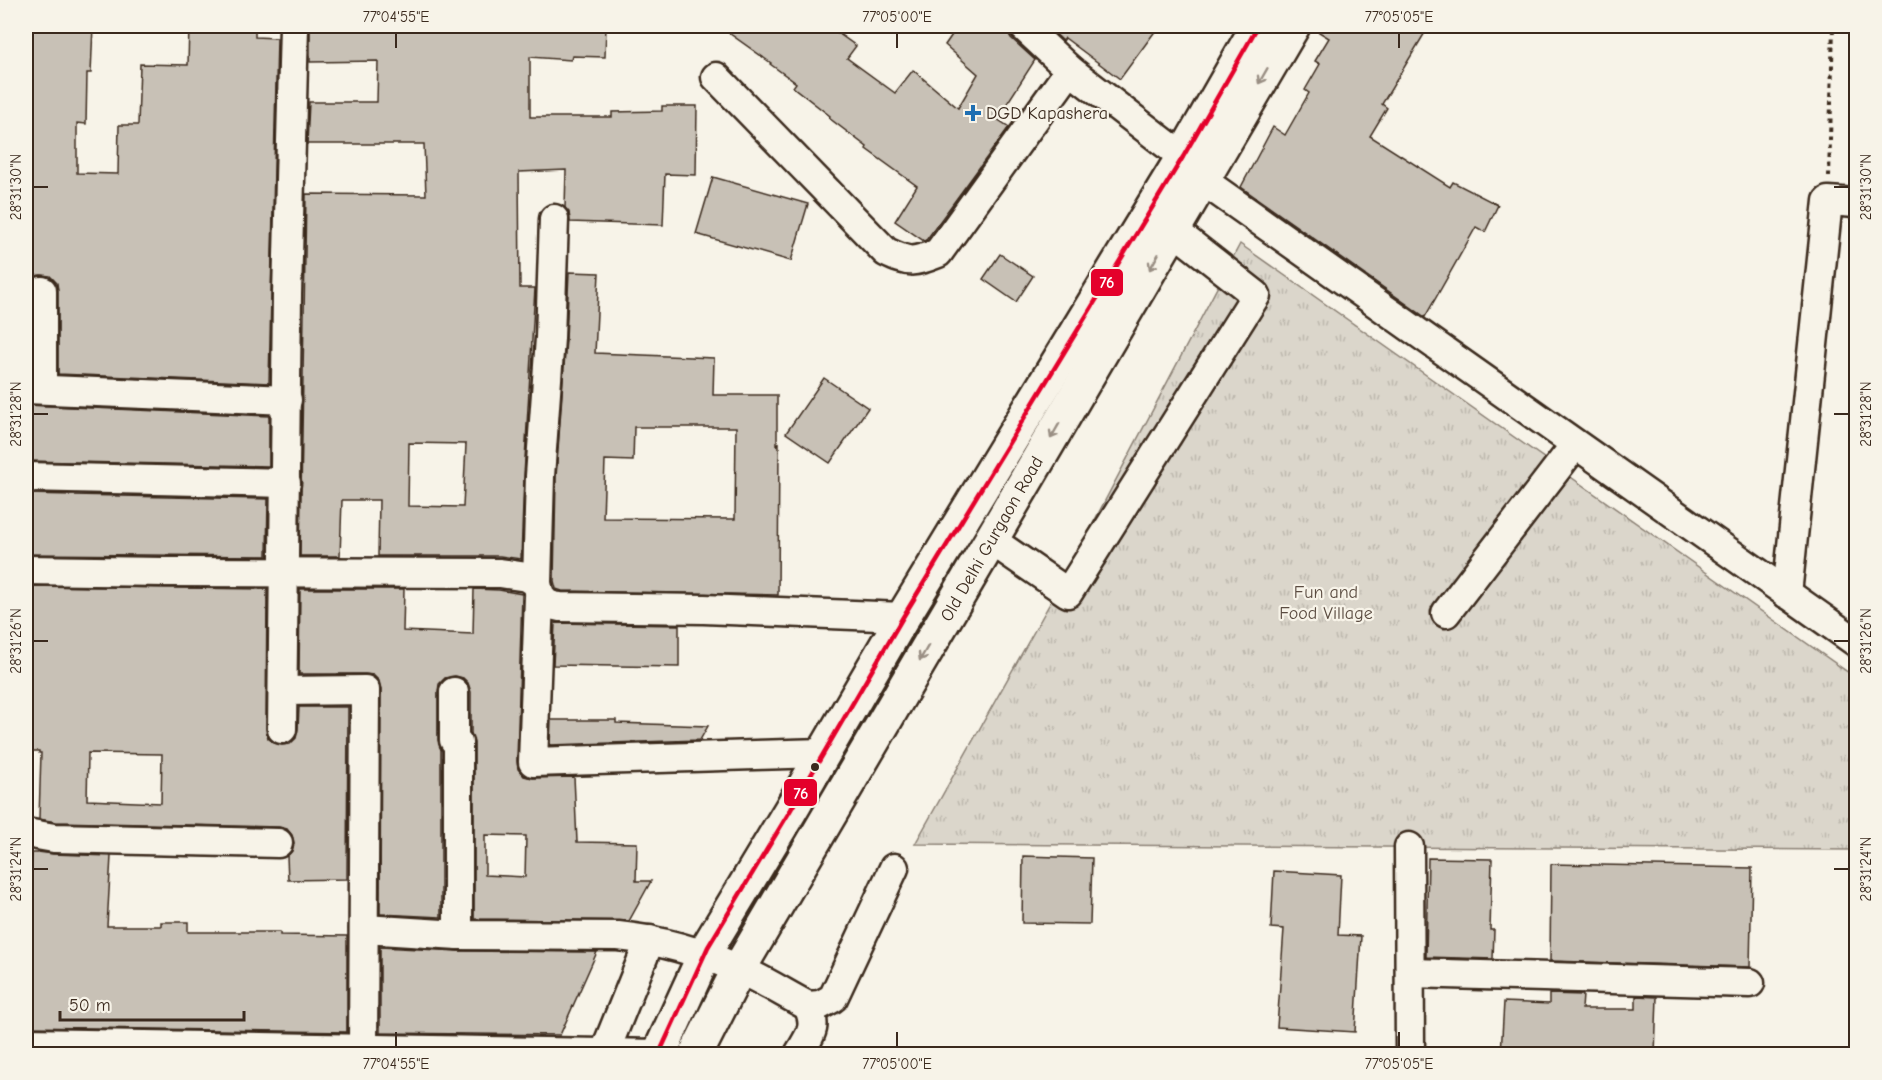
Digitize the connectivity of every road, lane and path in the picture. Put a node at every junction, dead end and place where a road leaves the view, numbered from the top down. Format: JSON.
{"nodes":[{"id":1,"x":294,"y":26,"type":"edge"},
{"id":2,"x":1023,"y":26,"type":"edge"},
{"id":3,"x":1258,"y":26,"type":"edge"},
{"id":4,"x":1293,"y":26,"type":"edge"},
{"id":5,"x":1833,"y":26,"type":"edge"},
{"id":6,"x":1070,"y":70,"type":"junction"},
{"id":7,"x":717,"y":77,"type":"dead end"},
{"id":8,"x":1193,"y":169,"type":"junction"},
{"id":9,"x":1828,"y":201,"type":"junction"},
{"id":10,"x":1857,"y":203,"type":"edge"},
{"id":11,"x":554,"y":219,"type":"dead end"},
{"id":12,"x":1173,"y":230,"type":"junction"},
{"id":13,"x":42,"y":291,"type":"dead end"},
{"id":14,"x":34,"y":389,"type":"edge"},
{"id":15,"x":287,"y":400,"type":"junction"},
{"id":16,"x":1575,"y":445,"type":"junction"},
{"id":17,"x":26,"y":477,"type":"edge"},
{"id":18,"x":286,"y":483,"type":"junction"},
{"id":19,"x":991,"y":540,"type":"junction"},
{"id":20,"x":26,"y":570,"type":"edge"},
{"id":21,"x":284,"y":572,"type":"junction"},
{"id":22,"x":538,"y":590,"type":"junction"},
{"id":23,"x":1787,"y":594,"type":"junction"},
{"id":24,"x":1446,"y":613,"type":"dead end"},
{"id":25,"x":903,"y":617,"type":"junction"},
{"id":26,"x":1857,"y":642,"type":"edge"},
{"id":27,"x":283,"y":691,"type":"junction"},
{"id":28,"x":454,"y":692,"type":"dead end"},
{"id":29,"x":282,"y":729,"type":"dead end"},
{"id":30,"x":823,"y":753,"type":"junction"},
{"id":31,"x":26,"y":833,"type":"edge"},
{"id":32,"x":278,"y":843,"type":"dead end"},
{"id":33,"x":1409,"y":847,"type":"dead end"},
{"id":34,"x":894,"y":868,"type":"dead end"},
{"id":35,"x":364,"y":929,"type":"junction"},
{"id":36,"x":458,"y":935,"type":"junction"},
{"id":37,"x":650,"y":940,"type":"junction"},
{"id":38,"x":704,"y":956,"type":"junction"},
{"id":39,"x":738,"y":969,"type":"junction"},
{"id":40,"x":1411,"y":973,"type":"junction"},
{"id":41,"x":1750,"y":983,"type":"dead end"},
{"id":42,"x":808,"y":1006,"type":"junction"},
{"id":43,"x":26,"y":1043,"type":"edge"},
{"id":44,"x":363,"y":1048,"type":"junction"},
{"id":45,"x":106,"y":1049,"type":"edge"},
{"id":46,"x":604,"y":1054,"type":"edge"},
{"id":47,"x":660,"y":1054,"type":"edge"},
{"id":48,"x":696,"y":1054,"type":"edge"},
{"id":49,"x":799,"y":1054,"type":"edge"},
{"id":50,"x":1410,"y":1054,"type":"edge"}],
"edges":[{"from":1,"to":15,"type":"street"},
{"from":2,"to":6,"type":"street"},
{"from":3,"to":8,"type":"main road","name":"Old Delhi Gurgaon Road"},
{"from":4,"to":8,"type":"main road","name":"Old Delhi Gurgaon Road","one_way":true},
{"from":5,"to":9,"type":"path"},
{"from":6,"to":7,"type":"street"},
{"from":6,"to":8,"type":"street"},
{"from":8,"to":12,"type":"main road","name":"Old Delhi Gurgaon Road"},
{"from":8,"to":16,"type":"street"},
{"from":8,"to":25,"type":"main road","name":"Old Delhi Gurgaon Road"},
{"from":9,"to":10,"type":"street"},
{"from":9,"to":23,"type":"street"},
{"from":11,"to":22,"type":"street"},
{"from":12,"to":19,"type":"main road","name":"Old Delhi Gurgaon Road","one_way":true},
{"from":12,"to":19,"type":"street"},
{"from":13,"to":14,"type":"street"},
{"from":14,"to":15,"type":"street"},
{"from":15,"to":18,"type":"street"},
{"from":16,"to":23,"type":"street"},
{"from":16,"to":24,"type":"street"},
{"from":17,"to":18,"type":"street"},
{"from":18,"to":21,"type":"street"},
{"from":19,"to":39,"type":"main road","name":"Old Delhi Gurgaon Road","one_way":true},
{"from":20,"to":21,"type":"street"},
{"from":21,"to":22,"type":"street"},
{"from":21,"to":27,"type":"street"},
{"from":22,"to":25,"type":"street"},
{"from":22,"to":30,"type":"street"},
{"from":23,"to":26,"type":"street"},
{"from":25,"to":30,"type":"main road","name":"Old Delhi Gurgaon Road"},
{"from":27,"to":29,"type":"street"},
{"from":27,"to":35,"type":"street"},
{"from":28,"to":36,"type":"street"},
{"from":30,"to":38,"type":"main road","name":"Old Delhi Gurgaon Road"},
{"from":31,"to":32,"type":"street"},
{"from":33,"to":40,"type":"street"},
{"from":34,"to":42,"type":"street"},
{"from":35,"to":36,"type":"street"},
{"from":35,"to":44,"type":"street"},
{"from":36,"to":37,"type":"street"},
{"from":37,"to":38,"type":"street"},
{"from":37,"to":46,"type":"street"},
{"from":38,"to":39,"type":"street"},
{"from":38,"to":47,"type":"main road","name":"Old Delhi Gurgaon Road"},
{"from":39,"to":42,"type":"street"},
{"from":39,"to":48,"type":"main road","name":"Old Delhi Gurgaon Road"},
{"from":40,"to":41,"type":"street"},
{"from":40,"to":50,"type":"street"},
{"from":42,"to":49,"type":"street"},
{"from":43,"to":45,"type":"street"},
{"from":44,"to":45,"type":"street"},
{"from":44,"to":46,"type":"street"},
{"from":46,"to":47,"type":"street"}]}
